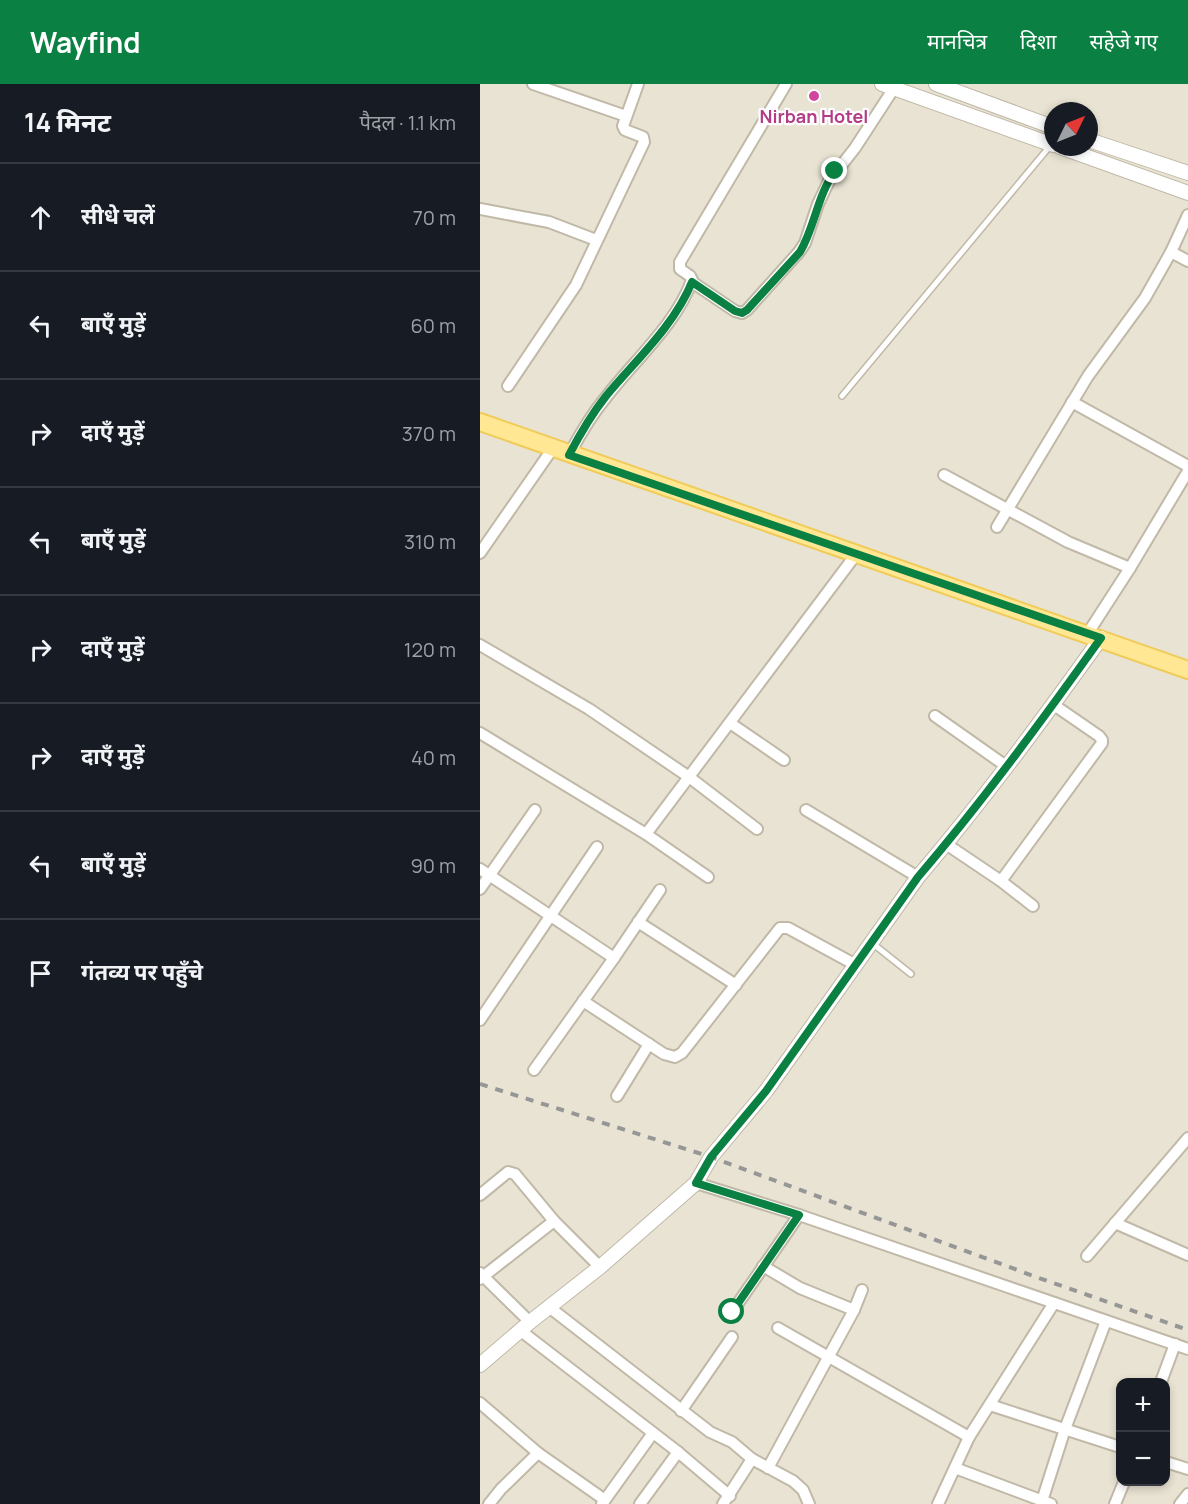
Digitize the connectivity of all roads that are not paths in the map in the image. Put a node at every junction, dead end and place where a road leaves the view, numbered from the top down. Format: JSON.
{"nodes":[{"id":1,"x":533,"y":84,"type":"edge"},
{"id":2,"x":638,"y":84,"type":"edge"},
{"id":3,"x":786,"y":84,"type":"edge"},
{"id":4,"x":936,"y":84,"type":"edge"},
{"id":5,"x":888,"y":86,"type":"edge"},
{"id":6,"x":626,"y":116,"type":"junction"},
{"id":7,"x":1044,"y":124,"type":"edge"},
{"id":8,"x":1044,"y":141,"type":"edge"},
{"id":9,"x":1098,"y":143,"type":"edge"},
{"id":10,"x":1044,"y":156,"type":"edge"},
{"id":11,"x":1087,"y":156,"type":"edge"},
{"id":12,"x":1188,"y":173,"type":"edge"},
{"id":13,"x":1188,"y":193,"type":"edge"},
{"id":14,"x":480,"y":210,"type":"edge"},
{"id":15,"x":1188,"y":215,"type":"edge"},
{"id":16,"x":596,"y":240,"type":"junction"},
{"id":17,"x":1171,"y":252,"type":"junction"},
{"id":18,"x":1188,"y":261,"type":"edge"},
{"id":19,"x":692,"y":282,"type":"junction"},
{"id":20,"x":508,"y":386,"type":"dead end"},
{"id":21,"x":842,"y":396,"type":"dead end"},
{"id":22,"x":1072,"y":402,"type":"junction"},
{"id":23,"x":480,"y":422,"type":"edge"},
{"id":24,"x":561,"y":451,"type":"junction"},
{"id":25,"x":1188,"y":466,"type":"edge"},
{"id":26,"x":1188,"y":471,"type":"edge"},
{"id":27,"x":944,"y":475,"type":"dead end"},
{"id":28,"x":1009,"y":510,"type":"junction"},
{"id":29,"x":997,"y":527,"type":"dead end"},
{"id":30,"x":480,"y":553,"type":"edge"},
{"id":31,"x":857,"y":553,"type":"junction"},
{"id":32,"x":1130,"y":568,"type":"junction"},
{"id":33,"x":1095,"y":636,"type":"junction"},
{"id":34,"x":480,"y":645,"type":"edge"},
{"id":35,"x":1188,"y":670,"type":"edge"},
{"id":36,"x":1054,"y":705,"type":"junction"},
{"id":37,"x":935,"y":716,"type":"dead end"},
{"id":38,"x":730,"y":723,"type":"junction"},
{"id":39,"x":480,"y":733,"type":"edge"},
{"id":40,"x":784,"y":760,"type":"dead end"},
{"id":41,"x":1006,"y":766,"type":"junction"},
{"id":42,"x":689,"y":777,"type":"junction"},
{"id":43,"x":535,"y":810,"type":"dead end"},
{"id":44,"x":806,"y":810,"type":"dead end"},
{"id":45,"x":757,"y":829,"type":"dead end"},
{"id":46,"x":646,"y":834,"type":"junction"},
{"id":47,"x":946,"y":844,"type":"junction"},
{"id":48,"x":597,"y":847,"type":"dead end"},
{"id":49,"x":485,"y":872,"type":"edge"},
{"id":50,"x":708,"y":877,"type":"dead end"},
{"id":51,"x":918,"y":877,"type":"junction"},
{"id":52,"x":1001,"y":881,"type":"junction"},
{"id":53,"x":480,"y":889,"type":"edge"},
{"id":54,"x":660,"y":890,"type":"dead end"},
{"id":55,"x":1033,"y":906,"type":"dead end"},
{"id":56,"x":552,"y":917,"type":"junction"},
{"id":57,"x":638,"y":922,"type":"junction"},
{"id":58,"x":871,"y":942,"type":"junction"},
{"id":59,"x":614,"y":958,"type":"junction"},
{"id":60,"x":854,"y":964,"type":"junction"},
{"id":61,"x":911,"y":974,"type":"dead end"},
{"id":62,"x":736,"y":985,"type":"junction"},
{"id":63,"x":583,"y":1001,"type":"junction"},
{"id":64,"x":480,"y":1020,"type":"edge"},
{"id":65,"x":649,"y":1044,"type":"junction"},
{"id":66,"x":534,"y":1070,"type":"dead end"},
{"id":67,"x":617,"y":1096,"type":"dead end"},
{"id":68,"x":1188,"y":1138,"type":"edge"},
{"id":69,"x":696,"y":1183,"type":"junction"},
{"id":70,"x":480,"y":1196,"type":"edge"},
{"id":71,"x":799,"y":1215,"type":"junction"},
{"id":72,"x":554,"y":1221,"type":"junction"},
{"id":73,"x":1115,"y":1223,"type":"junction"},
{"id":74,"x":1188,"y":1255,"type":"edge"},
{"id":75,"x":1087,"y":1256,"type":"dead end"},
{"id":76,"x":763,"y":1266,"type":"junction"},
{"id":77,"x":600,"y":1268,"type":"junction"},
{"id":78,"x":481,"y":1276,"type":"edge"},
{"id":79,"x":862,"y":1290,"type":"dead end"},
{"id":80,"x":1054,"y":1303,"type":"junction"},
{"id":81,"x":549,"y":1307,"type":"junction"},
{"id":82,"x":854,"y":1310,"type":"junction"},
{"id":83,"x":732,"y":1312,"type":"dead end"},
{"id":84,"x":1107,"y":1321,"type":"junction"},
{"id":85,"x":526,"y":1326,"type":"junction"},
{"id":86,"x":778,"y":1328,"type":"dead end"},
{"id":87,"x":732,"y":1337,"type":"dead end"},
{"id":88,"x":1175,"y":1344,"type":"junction"},
{"id":89,"x":1188,"y":1349,"type":"edge"},
{"id":90,"x":828,"y":1355,"type":"junction"},
{"id":91,"x":480,"y":1365,"type":"edge"},
{"id":92,"x":1163,"y":1378,"type":"edge"},
{"id":93,"x":480,"y":1403,"type":"edge"},
{"id":94,"x":990,"y":1405,"type":"junction"},
{"id":95,"x":681,"y":1411,"type":"junction"},
{"id":96,"x":1065,"y":1429,"type":"junction"},
{"id":97,"x":653,"y":1433,"type":"junction"},
{"id":98,"x":969,"y":1437,"type":"junction"},
{"id":99,"x":1116,"y":1446,"type":"edge"},
{"id":100,"x":678,"y":1452,"type":"junction"},
{"id":101,"x":538,"y":1454,"type":"junction"},
{"id":102,"x":752,"y":1459,"type":"junction"},
{"id":103,"x":1170,"y":1463,"type":"edge"},
{"id":104,"x":768,"y":1468,"type":"junction"},
{"id":105,"x":955,"y":1468,"type":"junction"},
{"id":106,"x":1188,"y":1469,"type":"edge"},
{"id":107,"x":1122,"y":1486,"type":"edge"},
{"id":108,"x":1188,"y":1494,"type":"edge"},
{"id":109,"x":727,"y":1500,"type":"edge"},
{"id":110,"x":604,"y":1502,"type":"edge"},
{"id":111,"x":1047,"y":1502,"type":"edge"},
{"id":112,"x":489,"y":1504,"type":"edge"},
{"id":113,"x":640,"y":1504,"type":"edge"},
{"id":114,"x":810,"y":1504,"type":"edge"},
{"id":115,"x":938,"y":1504,"type":"edge"},
{"id":116,"x":1115,"y":1504,"type":"edge"},
{"id":117,"x":1180,"y":1504,"type":"edge"}],
"edges":[{"from":1,"to":6,"type":"street"},
{"from":2,"to":6,"type":"street"},
{"from":3,"to":19,"type":"street"},
{"from":4,"to":7,"type":"street"},
{"from":5,"to":8,"type":"street"},
{"from":5,"to":19,"type":"street"},
{"from":6,"to":16,"type":"street"},
{"from":9,"to":12,"type":"street"},
{"from":10,"to":21,"type":"lane"},
{"from":11,"to":13,"type":"street"},
{"from":14,"to":16,"type":"street"},
{"from":15,"to":17,"type":"street"},
{"from":16,"to":20,"type":"street"},
{"from":17,"to":18,"type":"street"},
{"from":17,"to":22,"type":"street"},
{"from":19,"to":24,"type":"street"},
{"from":22,"to":25,"type":"street"},
{"from":22,"to":28,"type":"street"},
{"from":23,"to":24,"type":"main road"},
{"from":24,"to":30,"type":"street"},
{"from":24,"to":31,"type":"main road"},
{"from":26,"to":32,"type":"street"},
{"from":27,"to":28,"type":"street"},
{"from":28,"to":29,"type":"street"},
{"from":28,"to":32,"type":"street"},
{"from":31,"to":33,"type":"main road"},
{"from":31,"to":38,"type":"street"},
{"from":32,"to":33,"type":"street"},
{"from":33,"to":35,"type":"main road"},
{"from":33,"to":36,"type":"street"},
{"from":34,"to":42,"type":"street"},
{"from":36,"to":41,"type":"street"},
{"from":36,"to":52,"type":"street"},
{"from":37,"to":41,"type":"street"},
{"from":38,"to":40,"type":"street"},
{"from":38,"to":42,"type":"street"},
{"from":39,"to":46,"type":"street"},
{"from":41,"to":47,"type":"street"},
{"from":42,"to":45,"type":"street"},
{"from":42,"to":46,"type":"street"},
{"from":43,"to":49,"type":"street"},
{"from":44,"to":51,"type":"street"},
{"from":46,"to":50,"type":"street"},
{"from":47,"to":51,"type":"street"},
{"from":47,"to":52,"type":"street"},
{"from":48,"to":56,"type":"street"},
{"from":49,"to":53,"type":"street"},
{"from":49,"to":56,"type":"street"},
{"from":51,"to":58,"type":"street"},
{"from":52,"to":55,"type":"street"},
{"from":54,"to":57,"type":"street"},
{"from":56,"to":59,"type":"street"},
{"from":56,"to":64,"type":"street"},
{"from":57,"to":59,"type":"street"},
{"from":57,"to":62,"type":"street"},
{"from":58,"to":60,"type":"street"},
{"from":58,"to":61,"type":"lane"},
{"from":59,"to":63,"type":"street"},
{"from":60,"to":62,"type":"street"},
{"from":60,"to":69,"type":"street"},
{"from":62,"to":65,"type":"street"},
{"from":63,"to":65,"type":"street"},
{"from":63,"to":66,"type":"street"},
{"from":65,"to":67,"type":"street"},
{"from":68,"to":73,"type":"street"},
{"from":69,"to":71,"type":"street"},
{"from":69,"to":77,"type":"street"},
{"from":70,"to":72,"type":"street"},
{"from":71,"to":76,"type":"street"},
{"from":71,"to":80,"type":"street"},
{"from":72,"to":77,"type":"street"},
{"from":72,"to":78,"type":"street"},
{"from":73,"to":74,"type":"street"},
{"from":73,"to":75,"type":"street"},
{"from":76,"to":82,"type":"street"},
{"from":76,"to":83,"type":"street"},
{"from":77,"to":81,"type":"street"},
{"from":78,"to":85,"type":"street"},
{"from":79,"to":82,"type":"street"},
{"from":80,"to":84,"type":"street"},
{"from":80,"to":94,"type":"street"},
{"from":81,"to":85,"type":"street"},
{"from":81,"to":95,"type":"street"},
{"from":82,"to":90,"type":"street"},
{"from":84,"to":88,"type":"street"},
{"from":84,"to":96,"type":"street"},
{"from":85,"to":91,"type":"street"},
{"from":85,"to":97,"type":"street"},
{"from":86,"to":90,"type":"street"},
{"from":87,"to":95,"type":"street"},
{"from":88,"to":89,"type":"street"},
{"from":88,"to":92,"type":"street"},
{"from":90,"to":98,"type":"street"},
{"from":90,"to":104,"type":"street"},
{"from":93,"to":101,"type":"street"},
{"from":94,"to":96,"type":"street"},
{"from":94,"to":98,"type":"street"},
{"from":95,"to":102,"type":"street"},
{"from":96,"to":99,"type":"street"},
{"from":96,"to":111,"type":"street"},
{"from":97,"to":100,"type":"street"},
{"from":97,"to":110,"type":"street"},
{"from":98,"to":105,"type":"street"},
{"from":100,"to":109,"type":"street"},
{"from":100,"to":113,"type":"street"},
{"from":101,"to":110,"type":"street"},
{"from":101,"to":112,"type":"street"},
{"from":102,"to":104,"type":"street"},
{"from":102,"to":109,"type":"street"},
{"from":103,"to":106,"type":"street"},
{"from":104,"to":114,"type":"street"},
{"from":105,"to":111,"type":"street"},
{"from":105,"to":115,"type":"street"},
{"from":107,"to":116,"type":"street"},
{"from":108,"to":117,"type":"street"}]}
